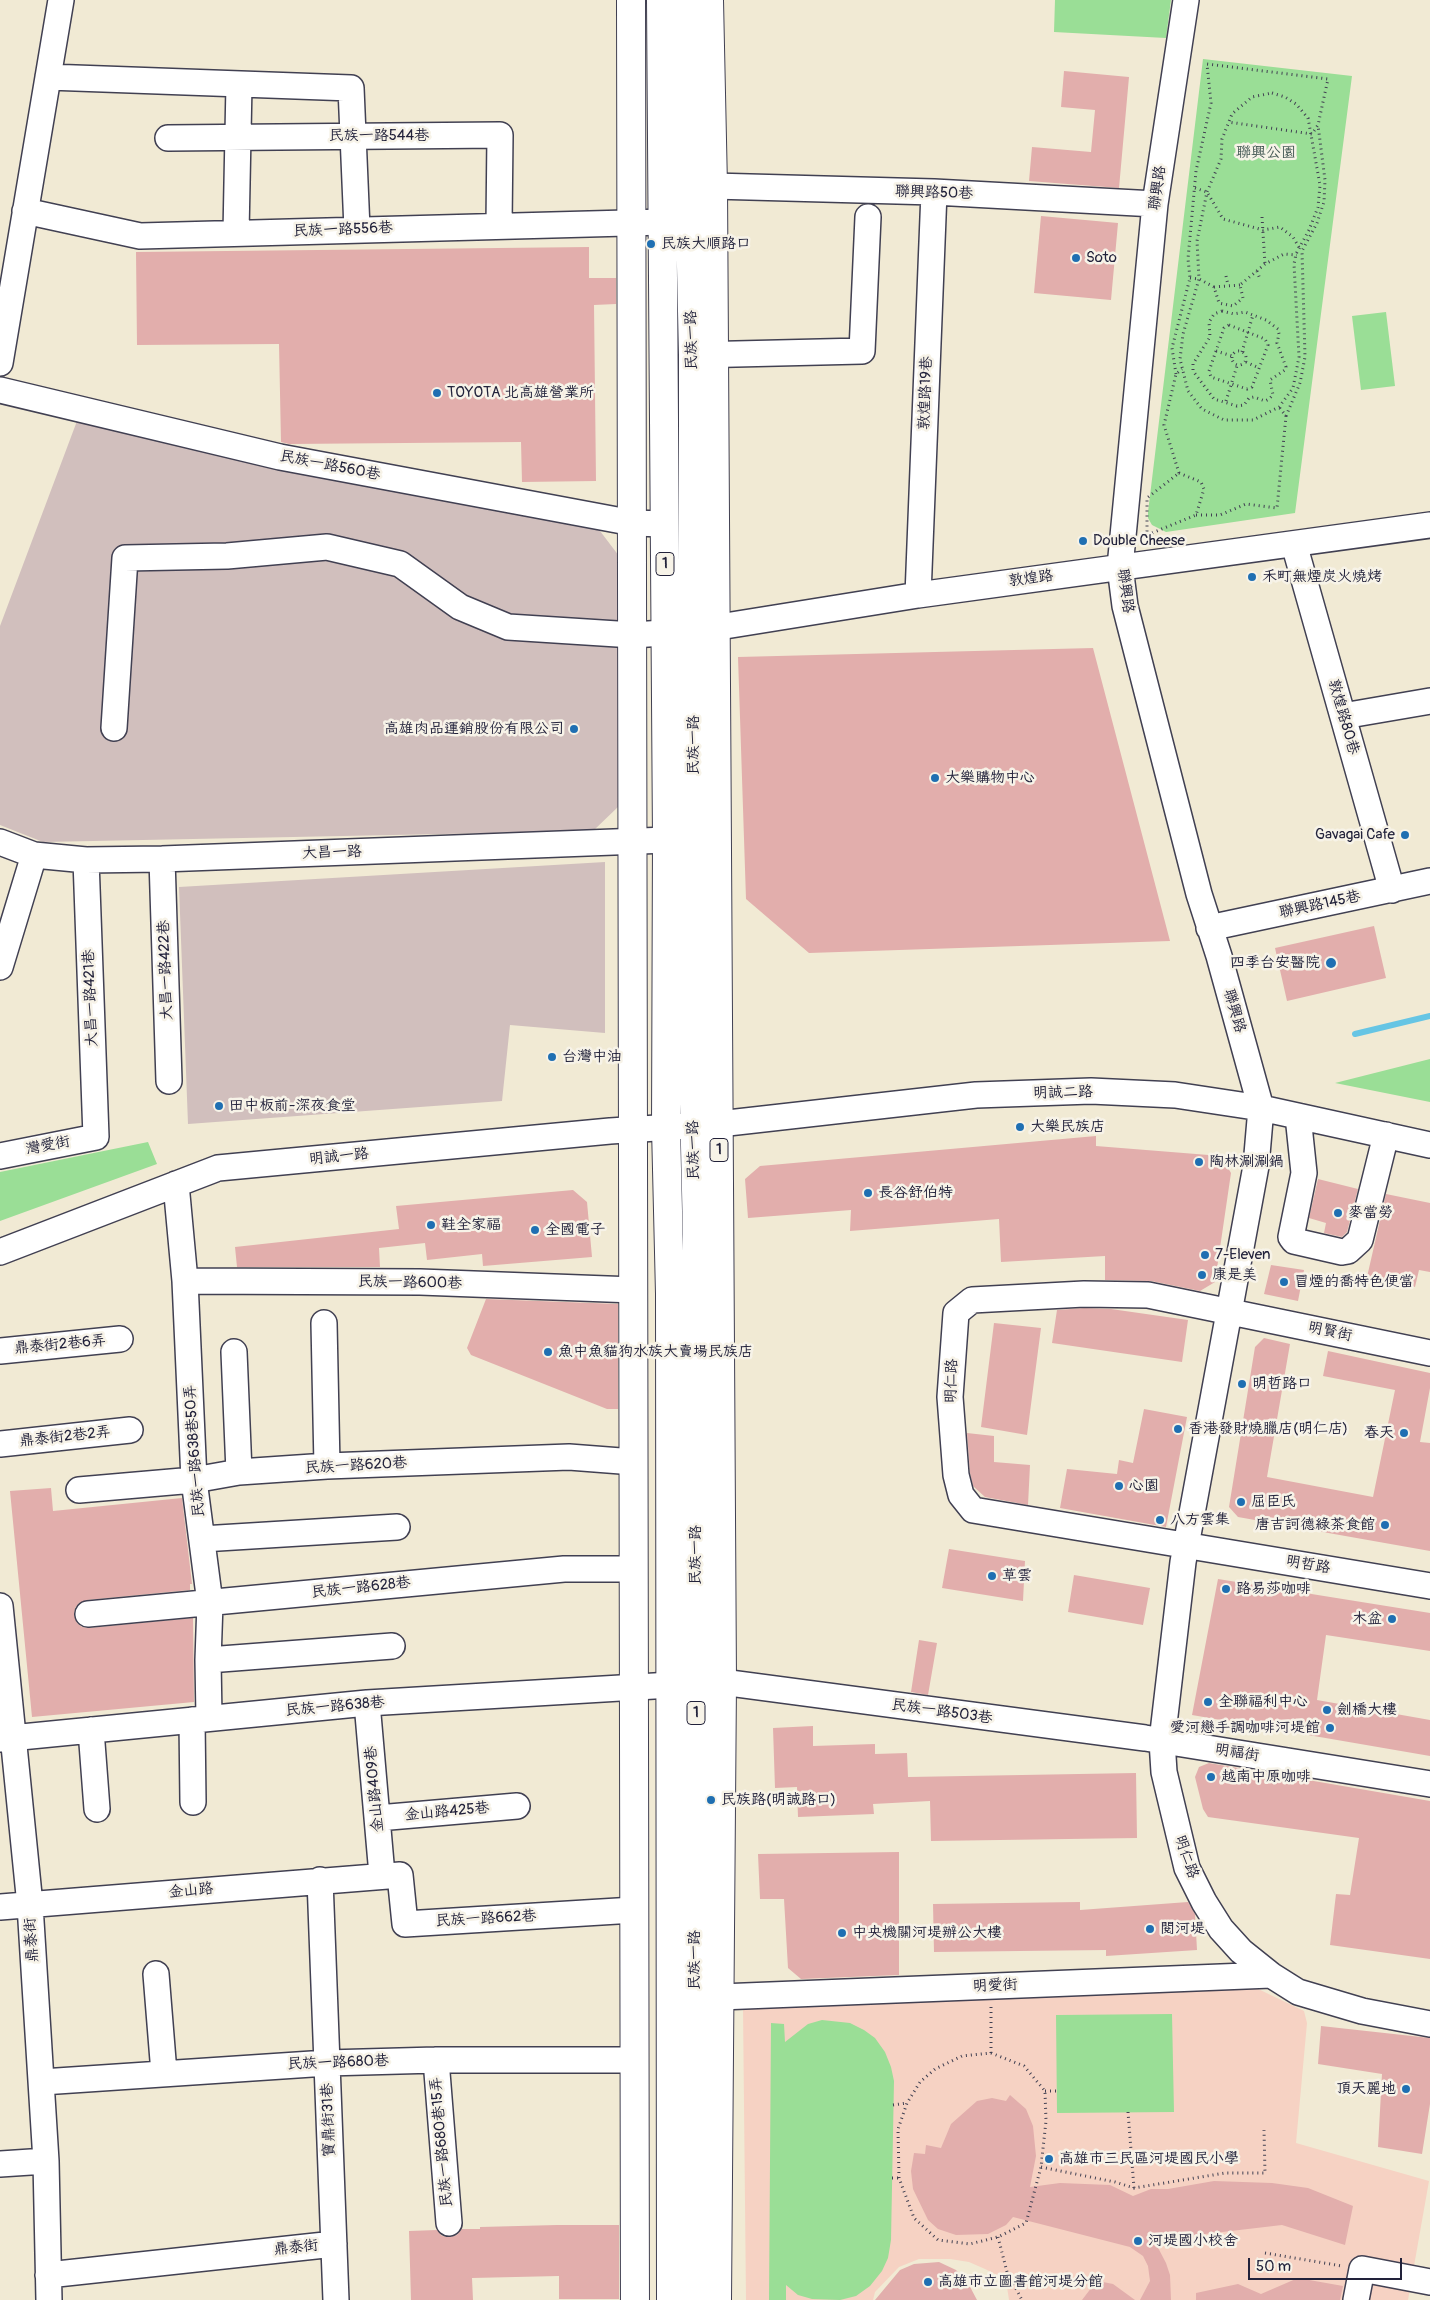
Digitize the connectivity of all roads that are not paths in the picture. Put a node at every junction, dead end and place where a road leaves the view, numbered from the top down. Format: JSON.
{"nodes":[{"id":1,"x":61,"y":0,"type":"edge"},
{"id":2,"x":631,"y":0,"type":"edge"},
{"id":3,"x":660,"y":0,"type":"edge"},
{"id":4,"x":685,"y":0,"type":"edge"},
{"id":5,"x":709,"y":0,"type":"edge"},
{"id":6,"x":1186,"y":0,"type":"edge"},
{"id":7,"x":48,"y":77,"type":"junction"},
{"id":8,"x":239,"y":84,"type":"junction"},
{"id":9,"x":353,"y":136,"type":"junction"},
{"id":10,"x":237,"y":137,"type":"junction"},
{"id":11,"x":168,"y":138,"type":"dead end"},
{"id":12,"x":713,"y":186,"type":"junction"},
{"id":13,"x":934,"y":192,"type":"junction"},
{"id":14,"x":1155,"y":204,"type":"junction"},
{"id":15,"x":25,"y":211,"type":"junction"},
{"id":16,"x":868,"y":217,"type":"dead end"},
{"id":17,"x":633,"y":221,"type":"junction"},
{"id":18,"x":664,"y":222,"type":"junction"},
{"id":19,"x":499,"y":225,"type":"junction"},
{"id":20,"x":357,"y":229,"type":"junction"},
{"id":21,"x":236,"y":233,"type":"junction"},
{"id":22,"x":703,"y":355,"type":"junction"},
{"id":23,"x":0,"y":363,"type":"edge"},
{"id":24,"x":0,"y":390,"type":"edge"},
{"id":25,"x":633,"y":523,"type":"junction"},
{"id":26,"x":664,"y":524,"type":"junction"},
{"id":27,"x":1430,"y":525,"type":"edge"},
{"id":28,"x":1294,"y":544,"type":"junction"},
{"id":29,"x":1120,"y":567,"type":"junction"},
{"id":30,"x":918,"y":595,"type":"junction"},
{"id":31,"x":705,"y":629,"type":"junction"},
{"id":32,"x":665,"y":632,"type":"junction"},
{"id":33,"x":633,"y":635,"type":"junction"},
{"id":34,"x":1430,"y":701,"type":"edge"},
{"id":35,"x":1343,"y":716,"type":"junction"},
{"id":36,"x":114,"y":728,"type":"dead end"},
{"id":37,"x":667,"y":840,"type":"junction"},
{"id":38,"x":634,"y":841,"type":"junction"},
{"id":39,"x":0,"y":842,"type":"edge"},
{"id":40,"x":34,"y":855,"type":"junction"},
{"id":41,"x":162,"y":859,"type":"junction"},
{"id":42,"x":86,"y":860,"type":"junction"},
{"id":43,"x":1430,"y":881,"type":"edge"},
{"id":44,"x":1392,"y":890,"type":"junction"},
{"id":45,"x":1209,"y":928,"type":"junction"},
{"id":46,"x":0,"y":967,"type":"edge"},
{"id":47,"x":169,"y":1081,"type":"dead end"},
{"id":48,"x":1261,"y":1108,"type":"junction"},
{"id":49,"x":1298,"y":1116,"type":"junction"},
{"id":50,"x":706,"y":1125,"type":"junction"},
{"id":51,"x":666,"y":1128,"type":"junction"},
{"id":52,"x":633,"y":1130,"type":"junction"},
{"id":53,"x":1386,"y":1135,"type":"junction"},
{"id":54,"x":96,"y":1137,"type":"joint"},
{"id":55,"x":1430,"y":1144,"type":"edge"},
{"id":56,"x":0,"y":1156,"type":"edge"},
{"id":57,"x":176,"y":1184,"type":"junction"},
{"id":58,"x":0,"y":1252,"type":"edge"},
{"id":59,"x":185,"y":1281,"type":"junction"},
{"id":60,"x":634,"y":1290,"type":"junction"},
{"id":61,"x":1230,"y":1310,"type":"junction"},
{"id":62,"x":324,"y":1323,"type":"dead end"},
{"id":63,"x":120,"y":1339,"type":"dead end"},
{"id":64,"x":0,"y":1351,"type":"edge"},
{"id":65,"x":234,"y":1352,"type":"dead end"},
{"id":66,"x":1430,"y":1353,"type":"edge"},
{"id":67,"x":130,"y":1430,"type":"dead end"},
{"id":68,"x":670,"y":1437,"type":"junction"},
{"id":69,"x":708,"y":1443,"type":"junction"},
{"id":70,"x":0,"y":1444,"type":"edge"},
{"id":71,"x":634,"y":1450,"type":"junction"},
{"id":72,"x":327,"y":1466,"type":"junction"},
{"id":73,"x":239,"y":1472,"type":"junction"},
{"id":74,"x":194,"y":1480,"type":"junction"},
{"id":75,"x":79,"y":1490,"type":"dead end"},
{"id":76,"x":397,"y":1527,"type":"dead end"},
{"id":77,"x":202,"y":1539,"type":"junction"},
{"id":78,"x":1185,"y":1544,"type":"junction"},
{"id":79,"x":634,"y":1569,"type":"junction"},
{"id":80,"x":1430,"y":1586,"type":"edge"},
{"id":81,"x":210,"y":1603,"type":"junction"},
{"id":82,"x":0,"y":1606,"type":"edge"},
{"id":83,"x":88,"y":1614,"type":"dead end"},
{"id":84,"x":392,"y":1646,"type":"dead end"},
{"id":85,"x":208,"y":1660,"type":"junction"},
{"id":86,"x":722,"y":1682,"type":"junction"},
{"id":87,"x":671,"y":1684,"type":"junction"},
{"id":88,"x":633,"y":1686,"type":"junction"},
{"id":89,"x":367,"y":1703,"type":"junction"},
{"id":90,"x":200,"y":1719,"type":"junction"},
{"id":91,"x":91,"y":1730,"type":"junction"},
{"id":92,"x":7,"y":1738,"type":"edge"},
{"id":93,"x":1162,"y":1741,"type":"junction"},
{"id":94,"x":1430,"y":1784,"type":"edge"},
{"id":95,"x":193,"y":1802,"type":"dead end"},
{"id":96,"x":517,"y":1806,"type":"dead end"},
{"id":97,"x":97,"y":1809,"type":"dead end"},
{"id":98,"x":378,"y":1818,"type":"junction"},
{"id":99,"x":382,"y":1875,"type":"junction"},
{"id":100,"x":320,"y":1880,"type":"junction"},
{"id":101,"x":30,"y":1905,"type":"junction"},
{"id":102,"x":0,"y":1907,"type":"edge"},
{"id":103,"x":634,"y":1910,"type":"junction"},
{"id":104,"x":156,"y":1974,"type":"dead end"},
{"id":105,"x":1271,"y":1975,"type":"junction"},
{"id":106,"x":720,"y":1997,"type":"junction"},
{"id":107,"x":1430,"y":2024,"type":"edge"},
{"id":108,"x":436,"y":2060,"type":"junction"},
{"id":109,"x":634,"y":2060,"type":"junction"},
{"id":110,"x":327,"y":2063,"type":"junction"},
{"id":111,"x":164,"y":2073,"type":"junction"},
{"id":112,"x":42,"y":2082,"type":"junction"},
{"id":113,"x":46,"y":2161,"type":"junction"},
{"id":114,"x":0,"y":2164,"type":"edge"},
{"id":115,"x":449,"y":2223,"type":"dead end"},
{"id":116,"x":334,"y":2244,"type":"junction"},
{"id":117,"x":48,"y":2275,"type":"junction"},
{"id":118,"x":1430,"y":2282,"type":"edge"},
{"id":119,"x":49,"y":2300,"type":"edge"},
{"id":120,"x":336,"y":2300,"type":"edge"},
{"id":121,"x":635,"y":2300,"type":"edge"},
{"id":122,"x":671,"y":2300,"type":"edge"},
{"id":123,"x":694,"y":2300,"type":"edge"},
{"id":124,"x":717,"y":2300,"type":"edge"},
{"id":125,"x":1356,"y":2300,"type":"edge"}],
"edges":[{"from":1,"to":7,"type":"street"},
{"from":2,"to":17,"type":"main road"},
{"from":3,"to":18,"type":"main road","name":"民族一路","number":"1"},
{"from":4,"to":22,"type":"main road","name":"民族一路","number":"1"},
{"from":5,"to":12,"type":"main road","name":"民族一路","number":"1"},
{"from":6,"to":14,"type":"street","name":"聯興路"},
{"from":7,"to":8,"type":"street"},
{"from":7,"to":15,"type":"street"},
{"from":8,"to":9,"type":"street"},
{"from":8,"to":10,"type":"street"},
{"from":9,"to":10,"type":"street","name":"民族一路544巷"},
{"from":9,"to":19,"type":"street","name":"民族一路544巷"},
{"from":9,"to":20,"type":"street"},
{"from":10,"to":11,"type":"street","name":"民族一路544巷"},
{"from":10,"to":21,"type":"street"},
{"from":12,"to":13,"type":"street","name":"聯興路50巷"},
{"from":12,"to":22,"type":"main road","name":"民族一路","number":"1"},
{"from":13,"to":14,"type":"street","name":"聯興路50巷"},
{"from":13,"to":30,"type":"street","name":"敦煌路19巷"},
{"from":14,"to":29,"type":"street","name":"聯興路"},
{"from":15,"to":21,"type":"street","name":"民族一路556巷"},
{"from":15,"to":23,"type":"street"},
{"from":16,"to":22,"type":"street"},
{"from":17,"to":18,"type":"street","name":"民族一路556巷"},
{"from":17,"to":19,"type":"street","name":"民族一路556巷"},
{"from":17,"to":25,"type":"main road"},
{"from":18,"to":26,"type":"main road","name":"民族一路","number":"1"},
{"from":19,"to":20,"type":"street","name":"民族一路556巷"},
{"from":20,"to":21,"type":"street","name":"民族一路556巷"},
{"from":22,"to":31,"type":"main road","name":"民族一路","number":"1"},
{"from":24,"to":25,"type":"street","name":"民族一路560巷"},
{"from":25,"to":26,"type":"street","name":"民族一路560巷"},
{"from":25,"to":33,"type":"main road"},
{"from":26,"to":32,"type":"main road","name":"民族一路","number":"1"},
{"from":27,"to":28,"type":"street","name":"敦煌路"},
{"from":28,"to":29,"type":"street","name":"敦煌路"},
{"from":28,"to":35,"type":"street","name":"敦煌路80巷"},
{"from":29,"to":30,"type":"street","name":"敦煌路"},
{"from":29,"to":45,"type":"street","name":"聯興路"},
{"from":30,"to":31,"type":"street","name":"敦煌路"},
{"from":31,"to":32,"type":"street","name":"敦煌路"},
{"from":31,"to":50,"type":"main road","name":"民族一路","number":"1"},
{"from":32,"to":33,"type":"street","name":"敦煌路"},
{"from":32,"to":37,"type":"main road","name":"民族一路","number":"1"},
{"from":33,"to":36,"type":"street","name":"敦煌路"},
{"from":33,"to":38,"type":"main road"},
{"from":34,"to":35,"type":"street"},
{"from":35,"to":44,"type":"street","name":"敦煌路80巷"},
{"from":37,"to":38,"type":"street","name":"大昌一路"},
{"from":37,"to":51,"type":"main road","name":"民族一路","number":"1"},
{"from":38,"to":41,"type":"street","name":"大昌一路"},
{"from":38,"to":52,"type":"main road"},
{"from":39,"to":40,"type":"street","name":"大昌一路"},
{"from":40,"to":42,"type":"street","name":"大昌一路"},
{"from":40,"to":46,"type":"street"},
{"from":41,"to":42,"type":"street","name":"大昌一路"},
{"from":41,"to":47,"type":"street","name":"大昌一路422巷"},
{"from":42,"to":54,"type":"street","name":"大昌一路421巷"},
{"from":43,"to":44,"type":"street","name":"聯興路145巷"},
{"from":44,"to":45,"type":"street","name":"聯興路145巷"},
{"from":45,"to":48,"type":"street","name":"聯興路"},
{"from":48,"to":49,"type":"street","name":"明誠二路"},
{"from":48,"to":50,"type":"street","name":"明誠二路"},
{"from":48,"to":61,"type":"street","name":"明仁路"},
{"from":49,"to":53,"type":"street","name":"明誠二路"},
{"from":49,"to":53,"type":"street"},
{"from":50,"to":51,"type":"street","name":"明誠一路"},
{"from":50,"to":69,"type":"main road","name":"民族一路","number":"1"},
{"from":51,"to":52,"type":"street","name":"明誠一路"},
{"from":51,"to":68,"type":"main road","name":"民族一路","number":"1"},
{"from":52,"to":57,"type":"street","name":"明誠一路"},
{"from":52,"to":60,"type":"main road"},
{"from":53,"to":55,"type":"street","name":"明誠二路"},
{"from":54,"to":56,"type":"street","name":"灣愛街"},
{"from":57,"to":58,"type":"street","name":"明誠一路"},
{"from":57,"to":59,"type":"street","name":"民族一路638巷50弄"},
{"from":59,"to":60,"type":"street","name":"民族一路600巷"},
{"from":59,"to":74,"type":"street","name":"民族一路638巷50弄"},
{"from":60,"to":71,"type":"main road"},
{"from":61,"to":66,"type":"street","name":"明賢街"},
{"from":61,"to":78,"type":"street","name":"明仁路"},
{"from":61,"to":78,"type":"street","name":"明仁路"},
{"from":62,"to":72,"type":"street"},
{"from":63,"to":64,"type":"street","name":"鼎泰街2巷6弄"},
{"from":65,"to":73,"type":"street"},
{"from":67,"to":70,"type":"street","name":"鼎泰街2巷2弄"},
{"from":68,"to":71,"type":"main road"},
{"from":68,"to":87,"type":"main road","name":"民族一路","number":"1"},
{"from":69,"to":86,"type":"main road","name":"民族一路","number":"1"},
{"from":69,"to":123,"type":"main road","name":"民族一路","number":"1"},
{"from":71,"to":72,"type":"street","name":"民族一路620巷"},
{"from":71,"to":79,"type":"main road"},
{"from":72,"to":73,"type":"street","name":"民族一路620巷"},
{"from":73,"to":74,"type":"street","name":"民族一路620巷"},
{"from":74,"to":75,"type":"street","name":"民族一路620巷"},
{"from":74,"to":77,"type":"street","name":"民族一路638巷50弄"},
{"from":76,"to":77,"type":"street"},
{"from":77,"to":81,"type":"street","name":"民族一路638巷50弄"},
{"from":78,"to":80,"type":"street","name":"明哲路"},
{"from":78,"to":93,"type":"street","name":"明仁路"},
{"from":79,"to":81,"type":"street","name":"民族一路628巷"},
{"from":79,"to":88,"type":"main road"},
{"from":81,"to":83,"type":"street","name":"民族一路628巷"},
{"from":81,"to":85,"type":"street","name":"民族一路638巷50弄"},
{"from":82,"to":92,"type":"street","name":"鼎泰街"},
{"from":84,"to":85,"type":"street"},
{"from":85,"to":90,"type":"street","name":"民族一路638巷50弄"},
{"from":86,"to":93,"type":"street","name":"民族一路503巷"},
{"from":86,"to":106,"type":"main road","name":"民族一路","number":"1"},
{"from":87,"to":88,"type":"street","name":"民族一路638巷"},
{"from":87,"to":122,"type":"main road","name":"民族一路","number":"1"},
{"from":88,"to":89,"type":"street","name":"民族一路638巷"},
{"from":88,"to":103,"type":"main road"},
{"from":89,"to":90,"type":"street","name":"民族一路638巷"},
{"from":89,"to":98,"type":"street","name":"金山路409巷"},
{"from":90,"to":91,"type":"street","name":"民族一路638巷"},
{"from":90,"to":95,"type":"street","name":"民族一路638巷50弄"},
{"from":91,"to":92,"type":"street","name":"民族一路638巷"},
{"from":91,"to":97,"type":"street"},
{"from":92,"to":101,"type":"street","name":"鼎泰街"},
{"from":93,"to":94,"type":"street","name":"明福街"},
{"from":93,"to":105,"type":"street","name":"明仁路"},
{"from":96,"to":98,"type":"street","name":"金山路425巷"},
{"from":98,"to":99,"type":"street","name":"金山路409巷"},
{"from":99,"to":100,"type":"street","name":"金山路"},
{"from":99,"to":103,"type":"street","name":"民族一路662巷"},
{"from":100,"to":101,"type":"street","name":"金山路"},
{"from":100,"to":110,"type":"street","name":"寶鼎街31巷"},
{"from":101,"to":102,"type":"street","name":"金山路"},
{"from":101,"to":112,"type":"street","name":"鼎泰街"},
{"from":103,"to":109,"type":"main road"},
{"from":104,"to":111,"type":"street"},
{"from":105,"to":106,"type":"street","name":"明愛街"},
{"from":105,"to":107,"type":"street","name":"明仁路"},
{"from":106,"to":124,"type":"main road","name":"民族一路","number":"1"},
{"from":108,"to":109,"type":"street","name":"民族一路680巷"},
{"from":108,"to":110,"type":"street","name":"民族一路680巷"},
{"from":108,"to":115,"type":"street","name":"民族一路680巷15弄"},
{"from":109,"to":121,"type":"main road"},
{"from":110,"to":111,"type":"street","name":"民族一路680巷"},
{"from":110,"to":116,"type":"street","name":"寶鼎街31巷"},
{"from":111,"to":112,"type":"street","name":"民族一路680巷"},
{"from":112,"to":113,"type":"street","name":"鼎泰街"},
{"from":113,"to":114,"type":"street"},
{"from":113,"to":117,"type":"street","name":"鼎泰街"},
{"from":116,"to":117,"type":"street","name":"鼎泰街"},
{"from":116,"to":120,"type":"street","name":"寶鼎街31巷"},
{"from":117,"to":119,"type":"street","name":"鼎泰街"},
{"from":118,"to":125,"type":"street"}]}
